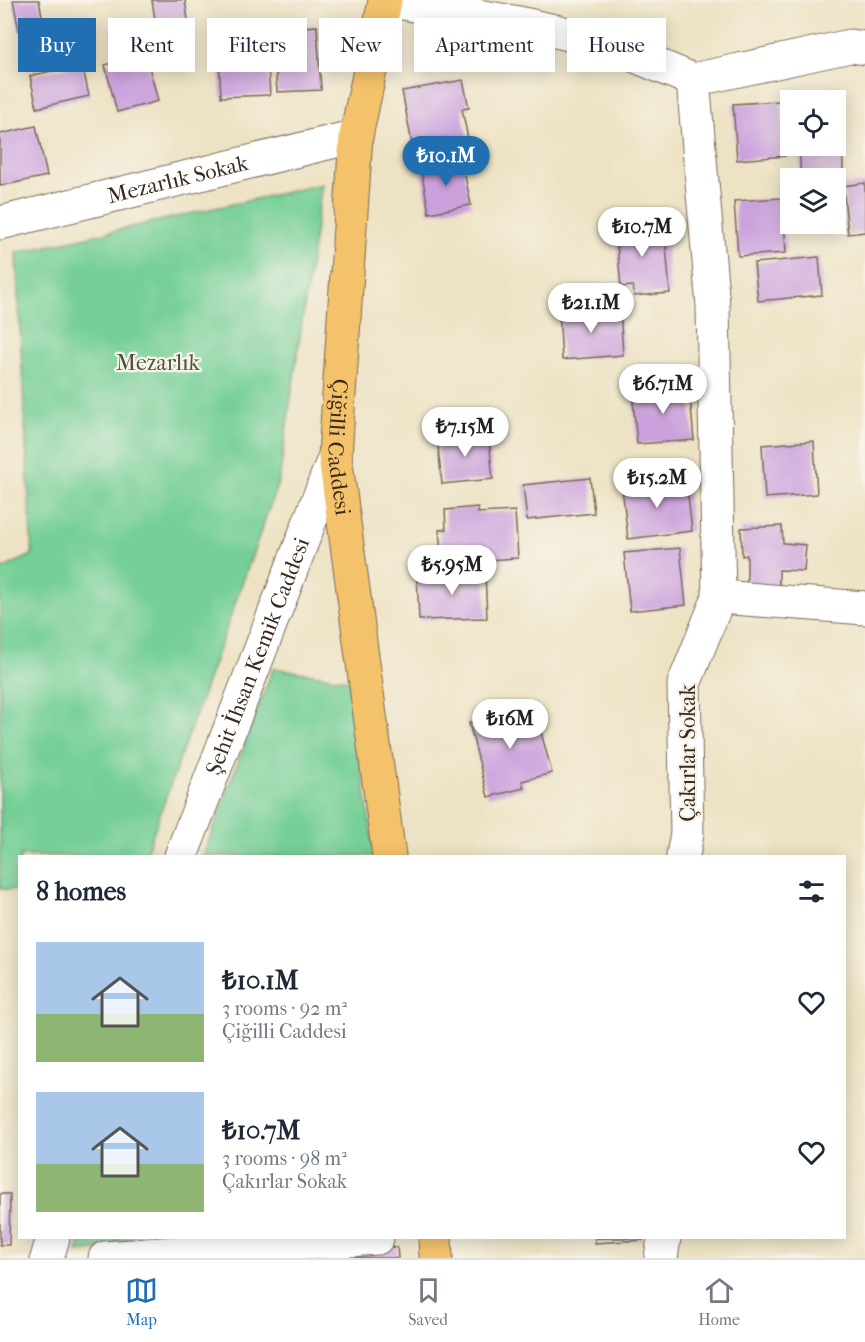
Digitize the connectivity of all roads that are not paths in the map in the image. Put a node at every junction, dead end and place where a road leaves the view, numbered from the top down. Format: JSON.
{"nodes":[{"id":1,"x":385,"y":1,"type":"edge"},
{"id":2,"x":865,"y":48,"type":"edge"},
{"id":3,"x":693,"y":80,"type":"junction"},
{"id":4,"x":356,"y":136,"type":"junction"},
{"id":5,"x":0,"y":223,"type":"edge"},
{"id":6,"x":335,"y":456,"type":"junction"},
{"id":7,"x":719,"y":597,"type":"junction"},
{"id":8,"x":865,"y":608,"type":"edge"},
{"id":9,"x":181,"y":855,"type":"edge"},
{"id":10,"x":389,"y":855,"type":"edge"},
{"id":11,"x":683,"y":855,"type":"edge"},
{"id":12,"x":53,"y":1239,"type":"edge"},
{"id":13,"x":363,"y":1239,"type":"edge"},
{"id":14,"x":435,"y":1239,"type":"edge"},
{"id":15,"x":664,"y":1239,"type":"edge"},
{"id":16,"x":47,"y":1258,"type":"edge"},
{"id":17,"x":105,"y":1258,"type":"edge"},
{"id":18,"x":436,"y":1258,"type":"edge"},
{"id":19,"x":661,"y":1258,"type":"edge"}],
"edges":[{"from":1,"to":3,"type":"street"},
{"from":1,"to":4,"type":"main road","name":"Çiğilli Caddesi"},
{"from":2,"to":3,"type":"street"},
{"from":3,"to":7,"type":"street","name":"Çakırlar Sokak"},
{"from":4,"to":5,"type":"street","name":"Mezarlık Sokak"},
{"from":4,"to":6,"type":"main road","name":"Çiğilli Caddesi"},
{"from":6,"to":9,"type":"street","name":"Şehit İhsan Kemik Caddesi"},
{"from":6,"to":10,"type":"main road","name":"Çiğilli Caddesi"},
{"from":7,"to":8,"type":"street"},
{"from":7,"to":11,"type":"street","name":"Çakırlar Sokak"},
{"from":12,"to":16,"type":"street"},
{"from":13,"to":17,"type":"street"},
{"from":14,"to":18,"type":"main road"},
{"from":15,"to":19,"type":"street"}]}
